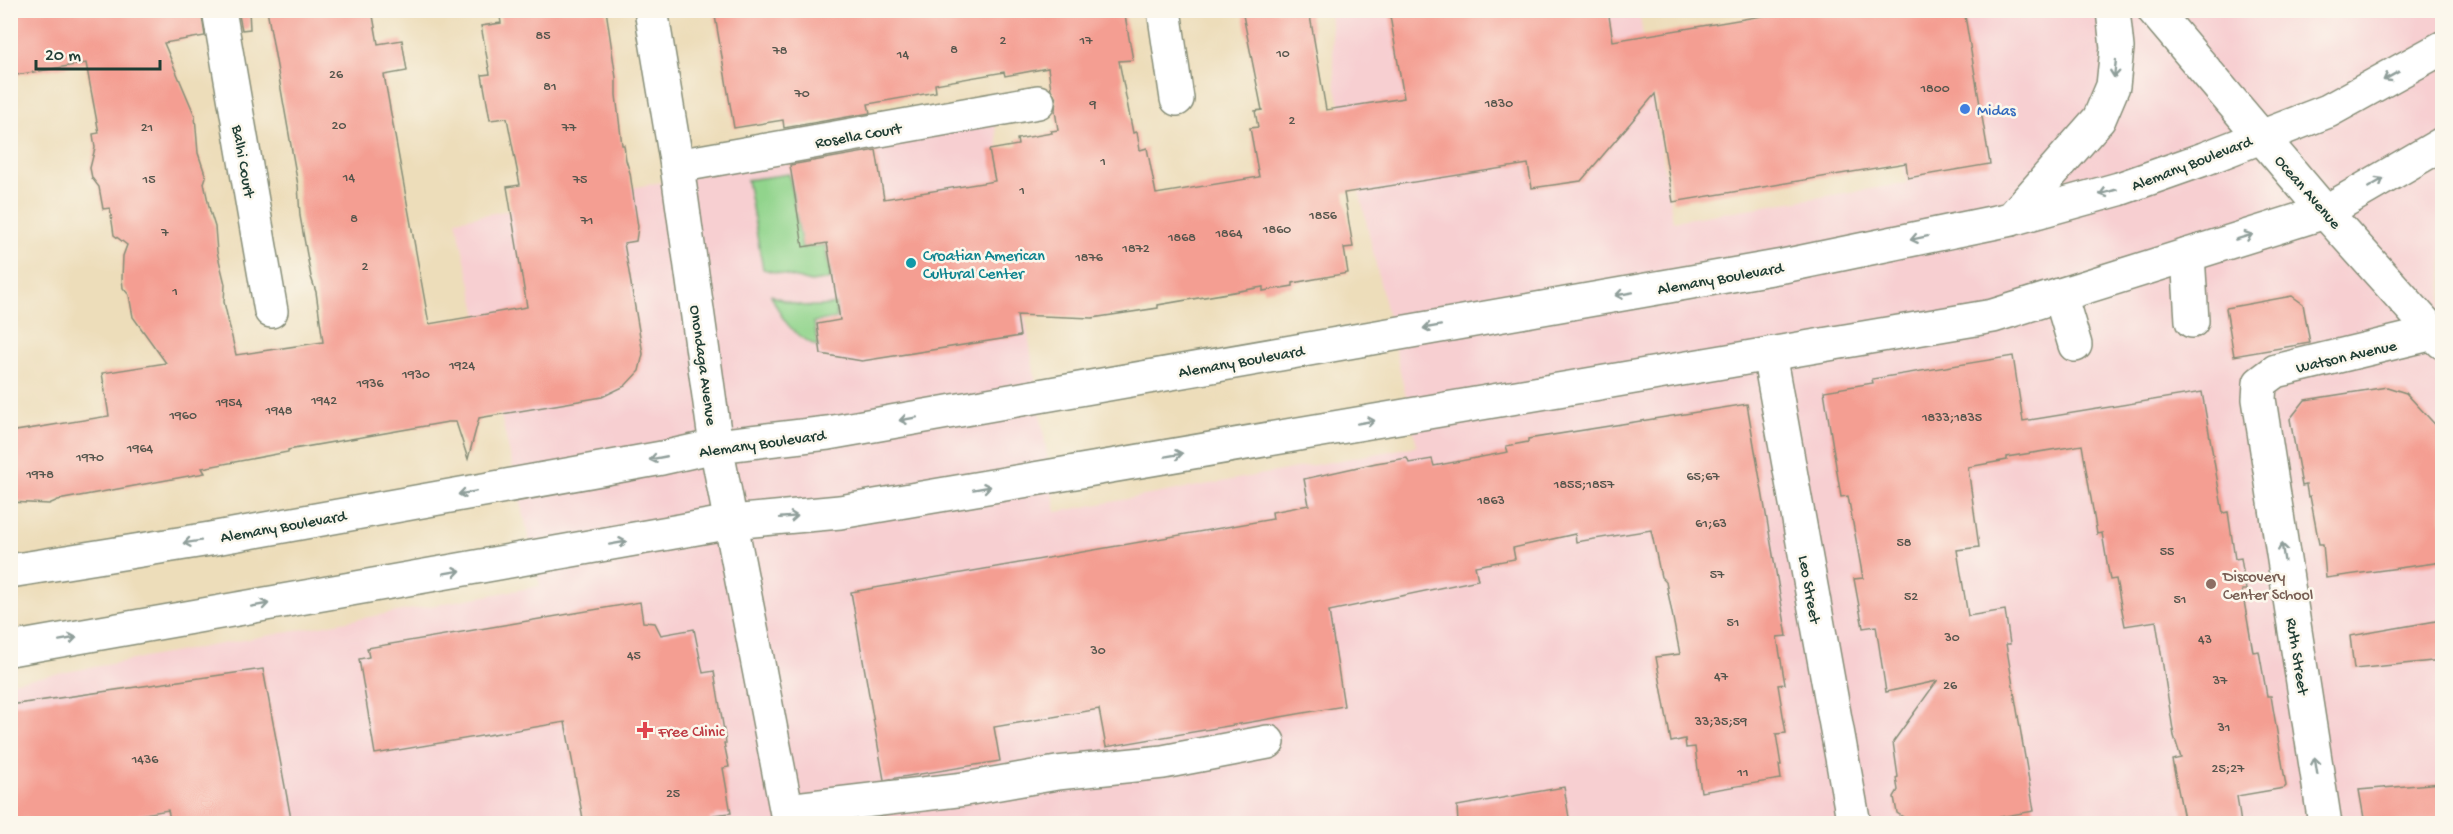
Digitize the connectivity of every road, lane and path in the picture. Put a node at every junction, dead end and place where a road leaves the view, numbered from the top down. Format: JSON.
{"nodes":[{"id":1,"x":219,"y":10,"type":"edge"},
{"id":2,"x":651,"y":10,"type":"edge"},
{"id":3,"x":1164,"y":10,"type":"edge"},
{"id":4,"x":2113,"y":10,"type":"edge"},
{"id":5,"x":2154,"y":10,"type":"edge"},
{"id":6,"x":2442,"y":48,"type":"edge"},
{"id":7,"x":1177,"y":99,"type":"dead end"},
{"id":8,"x":1038,"y":102,"type":"dead end"},
{"id":9,"x":2261,"y":135,"type":"junction"},
{"id":10,"x":2442,"y":144,"type":"edge"},
{"id":11,"x":677,"y":166,"type":"junction"},
{"id":12,"x":2325,"y":212,"type":"junction"},
{"id":13,"x":2011,"y":219,"type":"junction"},
{"id":14,"x":2188,"y":255,"type":"junction"},
{"id":15,"x":2060,"y":295,"type":"junction"},
{"id":16,"x":271,"y":311,"type":"dead end"},
{"id":17,"x":2192,"y":321,"type":"dead end"},
{"id":18,"x":2438,"y":337,"type":"edge"},
{"id":19,"x":2075,"y":345,"type":"dead end"},
{"id":20,"x":1769,"y":354,"type":"junction"},
{"id":21,"x":2260,"y":383,"type":"joint"},
{"id":22,"x":716,"y":446,"type":"junction"},
{"id":23,"x":731,"y":522,"type":"junction"},
{"id":24,"x":10,"y":571,"type":"edge"},
{"id":25,"x":10,"y":649,"type":"edge"},
{"id":26,"x":1268,"y":742,"type":"dead end"},
{"id":27,"x":788,"y":817,"type":"edge"},
{"id":28,"x":1854,"y":824,"type":"edge"},
{"id":29,"x":2325,"y":824,"type":"edge"}],
"edges":[{"from":1,"to":16,"type":"main road","name":"Balhi Court"},
{"from":2,"to":11,"type":"main road","name":"Onondaga Avenue"},
{"from":3,"to":7,"type":"main road"},
{"from":4,"to":13,"type":"main road","one_way":true},
{"from":5,"to":9,"type":"main road","name":"Ocean Avenue"},
{"from":6,"to":9,"type":"main road","name":"Alemany Boulevard","one_way":true},
{"from":8,"to":11,"type":"main road","name":"Rosella Court"},
{"from":9,"to":12,"type":"main road","name":"Ocean Avenue"},
{"from":9,"to":13,"type":"main road","name":"Alemany Boulevard","one_way":true},
{"from":12,"to":10,"type":"main road","one_way":true},
{"from":11,"to":22,"type":"main road","name":"Onondaga Avenue"},
{"from":14,"to":12,"type":"main road","one_way":true},
{"from":12,"to":18,"type":"main road","name":"Ocean Avenue"},
{"from":13,"to":22,"type":"main road","name":"Alemany Boulevard","one_way":true},
{"from":14,"to":15,"type":"main road"},
{"from":14,"to":17,"type":"main road"},
{"from":15,"to":19,"type":"main road"},
{"from":15,"to":20,"type":"main road"},
{"from":18,"to":21,"type":"main road","name":"Watson Avenue"},
{"from":23,"to":20,"type":"main road","one_way":true},
{"from":20,"to":28,"type":"main road","name":"Leo Street"},
{"from":29,"to":21,"type":"main road","name":"Ruth Street","one_way":true},
{"from":22,"to":23,"type":"main road","name":"Onondaga Avenue"},
{"from":22,"to":24,"type":"main road","name":"Alemany Boulevard","one_way":true},
{"from":25,"to":23,"type":"main road","one_way":true},
{"from":23,"to":27,"type":"main road","name":"Onondaga Avenue"},
{"from":26,"to":27,"type":"main road"}]}
